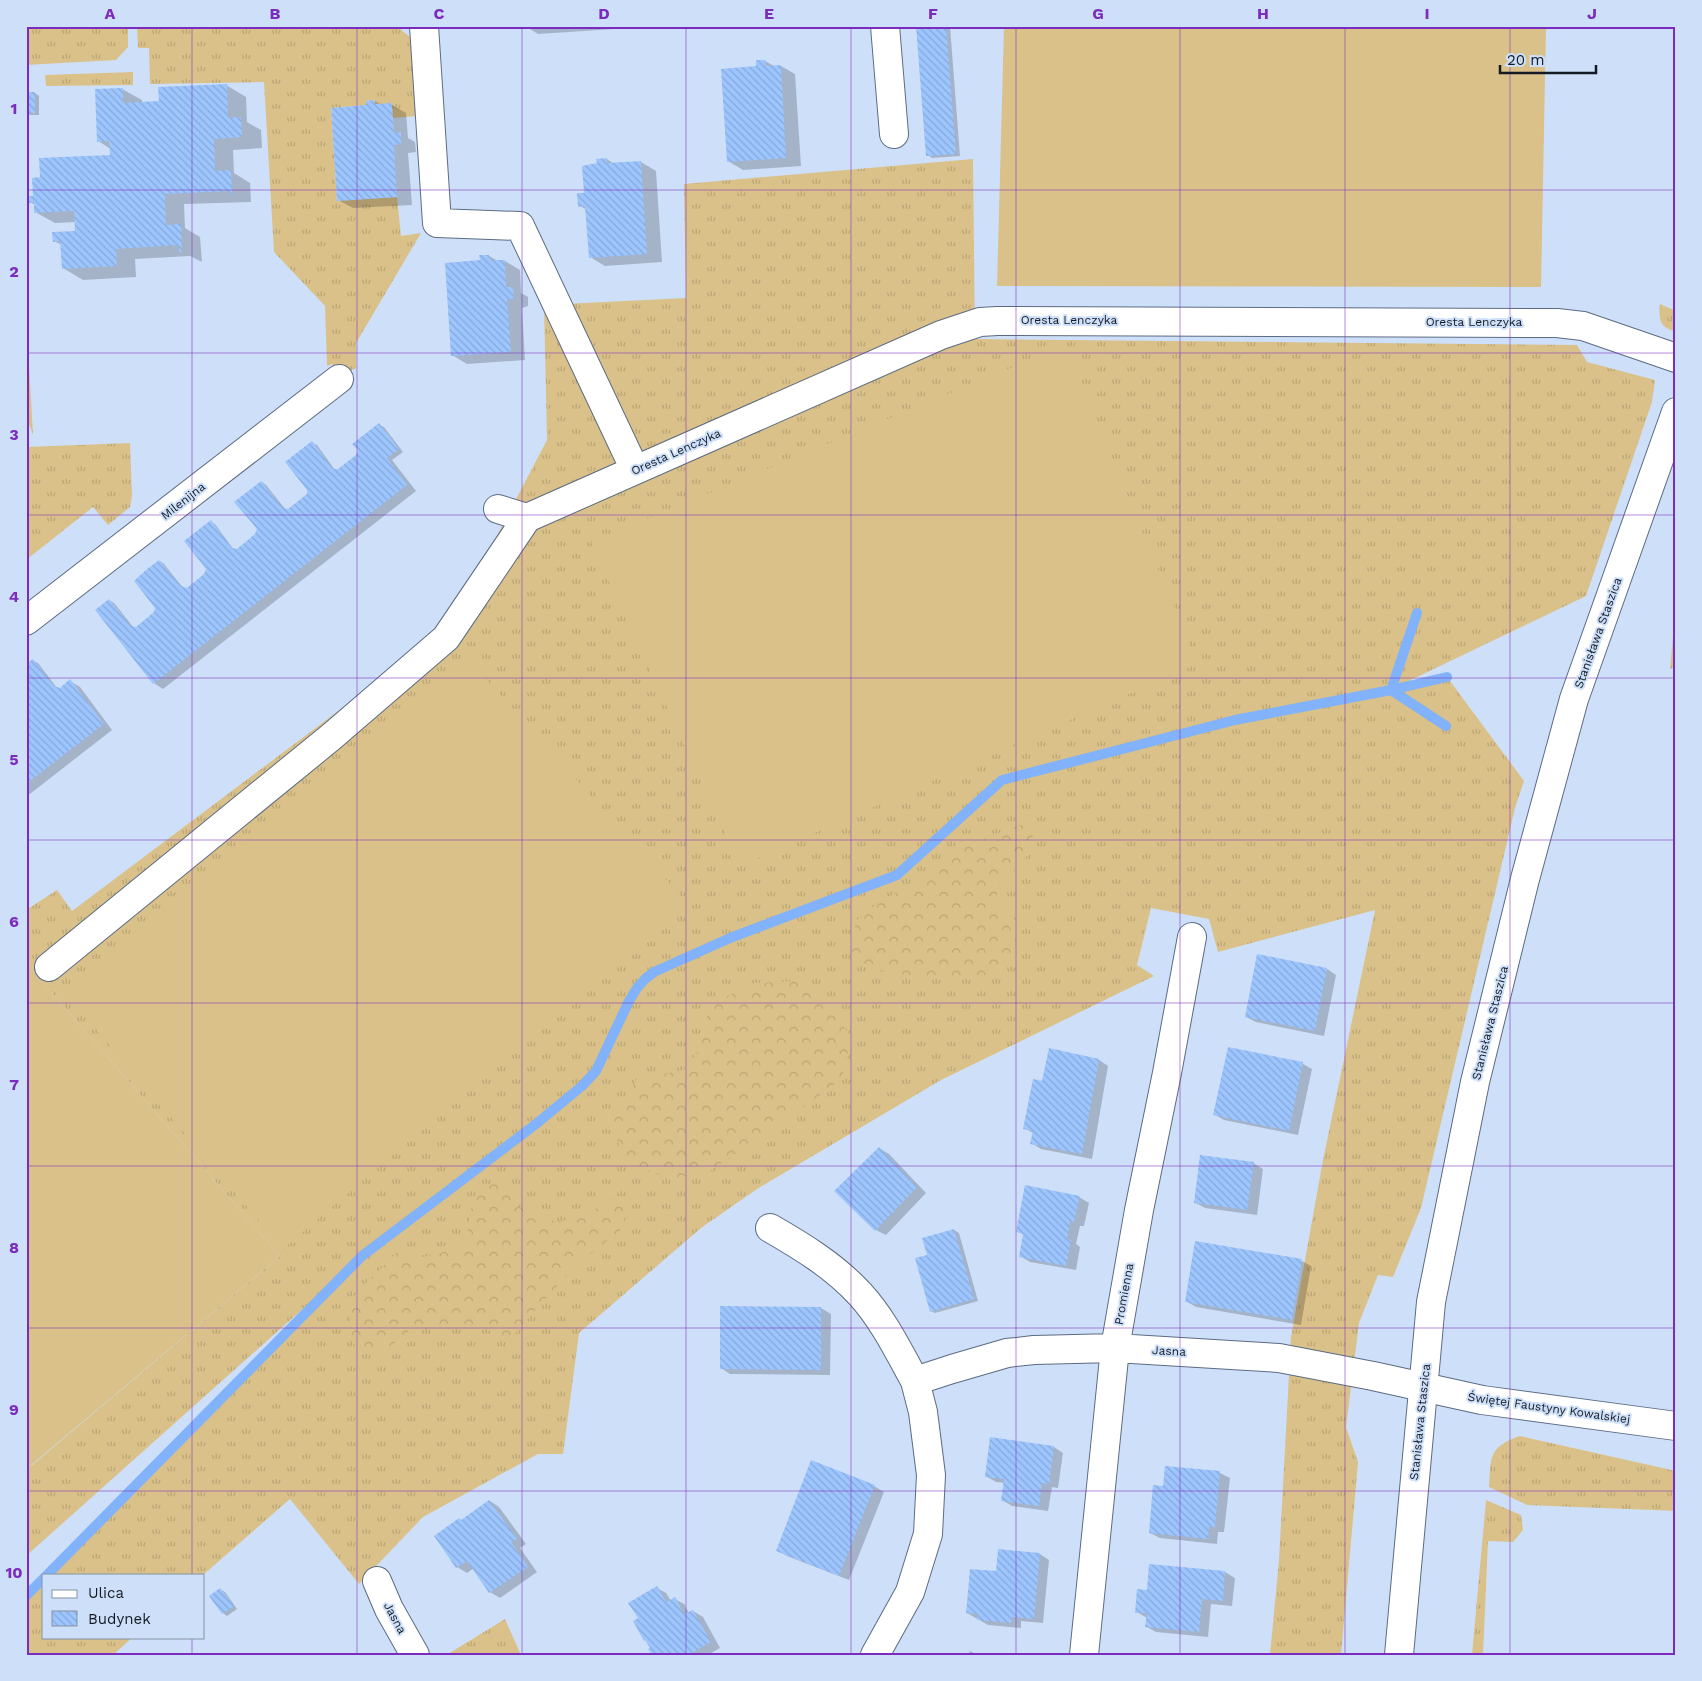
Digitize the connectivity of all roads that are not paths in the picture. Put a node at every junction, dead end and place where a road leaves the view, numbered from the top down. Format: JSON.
{"nodes":[{"id":1,"x":424,"y":26,"type":"edge"},
{"id":2,"x":885,"y":26,"type":"edge"},
{"id":3,"x":894,"y":134,"type":"dead end"},
{"id":4,"x":1676,"y":358,"type":"edge"},
{"id":5,"x":339,"y":379,"type":"dead end"},
{"id":6,"x":1676,"y":412,"type":"edge"},
{"id":7,"x":635,"y":470,"type":"junction"},
{"id":8,"x":498,"y":510,"type":"dead end"},
{"id":9,"x":527,"y":518,"type":"junction"},
{"id":10,"x":26,"y":621,"type":"edge"},
{"id":11,"x":1192,"y":937,"type":"dead end"},
{"id":12,"x":49,"y":967,"type":"dead end"},
{"id":13,"x":770,"y":1228,"type":"dead end"},
{"id":14,"x":1115,"y":1348,"type":"junction"},
{"id":15,"x":915,"y":1382,"type":"junction"},
{"id":16,"x":1424,"y":1386,"type":"junction"},
{"id":17,"x":1676,"y":1426,"type":"edge"},
{"id":18,"x":377,"y":1581,"type":"dead end"},
{"id":19,"x":415,"y":1655,"type":"edge"},
{"id":20,"x":875,"y":1655,"type":"edge"},
{"id":21,"x":1084,"y":1655,"type":"edge"},
{"id":22,"x":1399,"y":1655,"type":"edge"}],
"edges":[{"from":1,"to":7,"type":"street"},
{"from":2,"to":3,"type":"street"},
{"from":4,"to":7,"type":"street","name":"Oresta Lenczyka"},
{"from":5,"to":10,"type":"street","name":"Milenijna"},
{"from":6,"to":16,"type":"street","name":"Stanisława Staszica"},
{"from":7,"to":9,"type":"street","name":"Oresta Lenczyka"},
{"from":8,"to":9,"type":"street"},
{"from":9,"to":12,"type":"street"},
{"from":11,"to":14,"type":"street","name":"Promienna"},
{"from":13,"to":15,"type":"street"},
{"from":14,"to":15,"type":"street","name":"Jasna"},
{"from":14,"to":16,"type":"street","name":"Jasna"},
{"from":14,"to":21,"type":"street","name":"Promienna"},
{"from":15,"to":20,"type":"street"},
{"from":16,"to":17,"type":"street","name":"Świętej Faustyny Kowalskiej"},
{"from":16,"to":22,"type":"street","name":"Stanisława Staszica"},
{"from":18,"to":19,"type":"street","name":"Jasna"}]}
